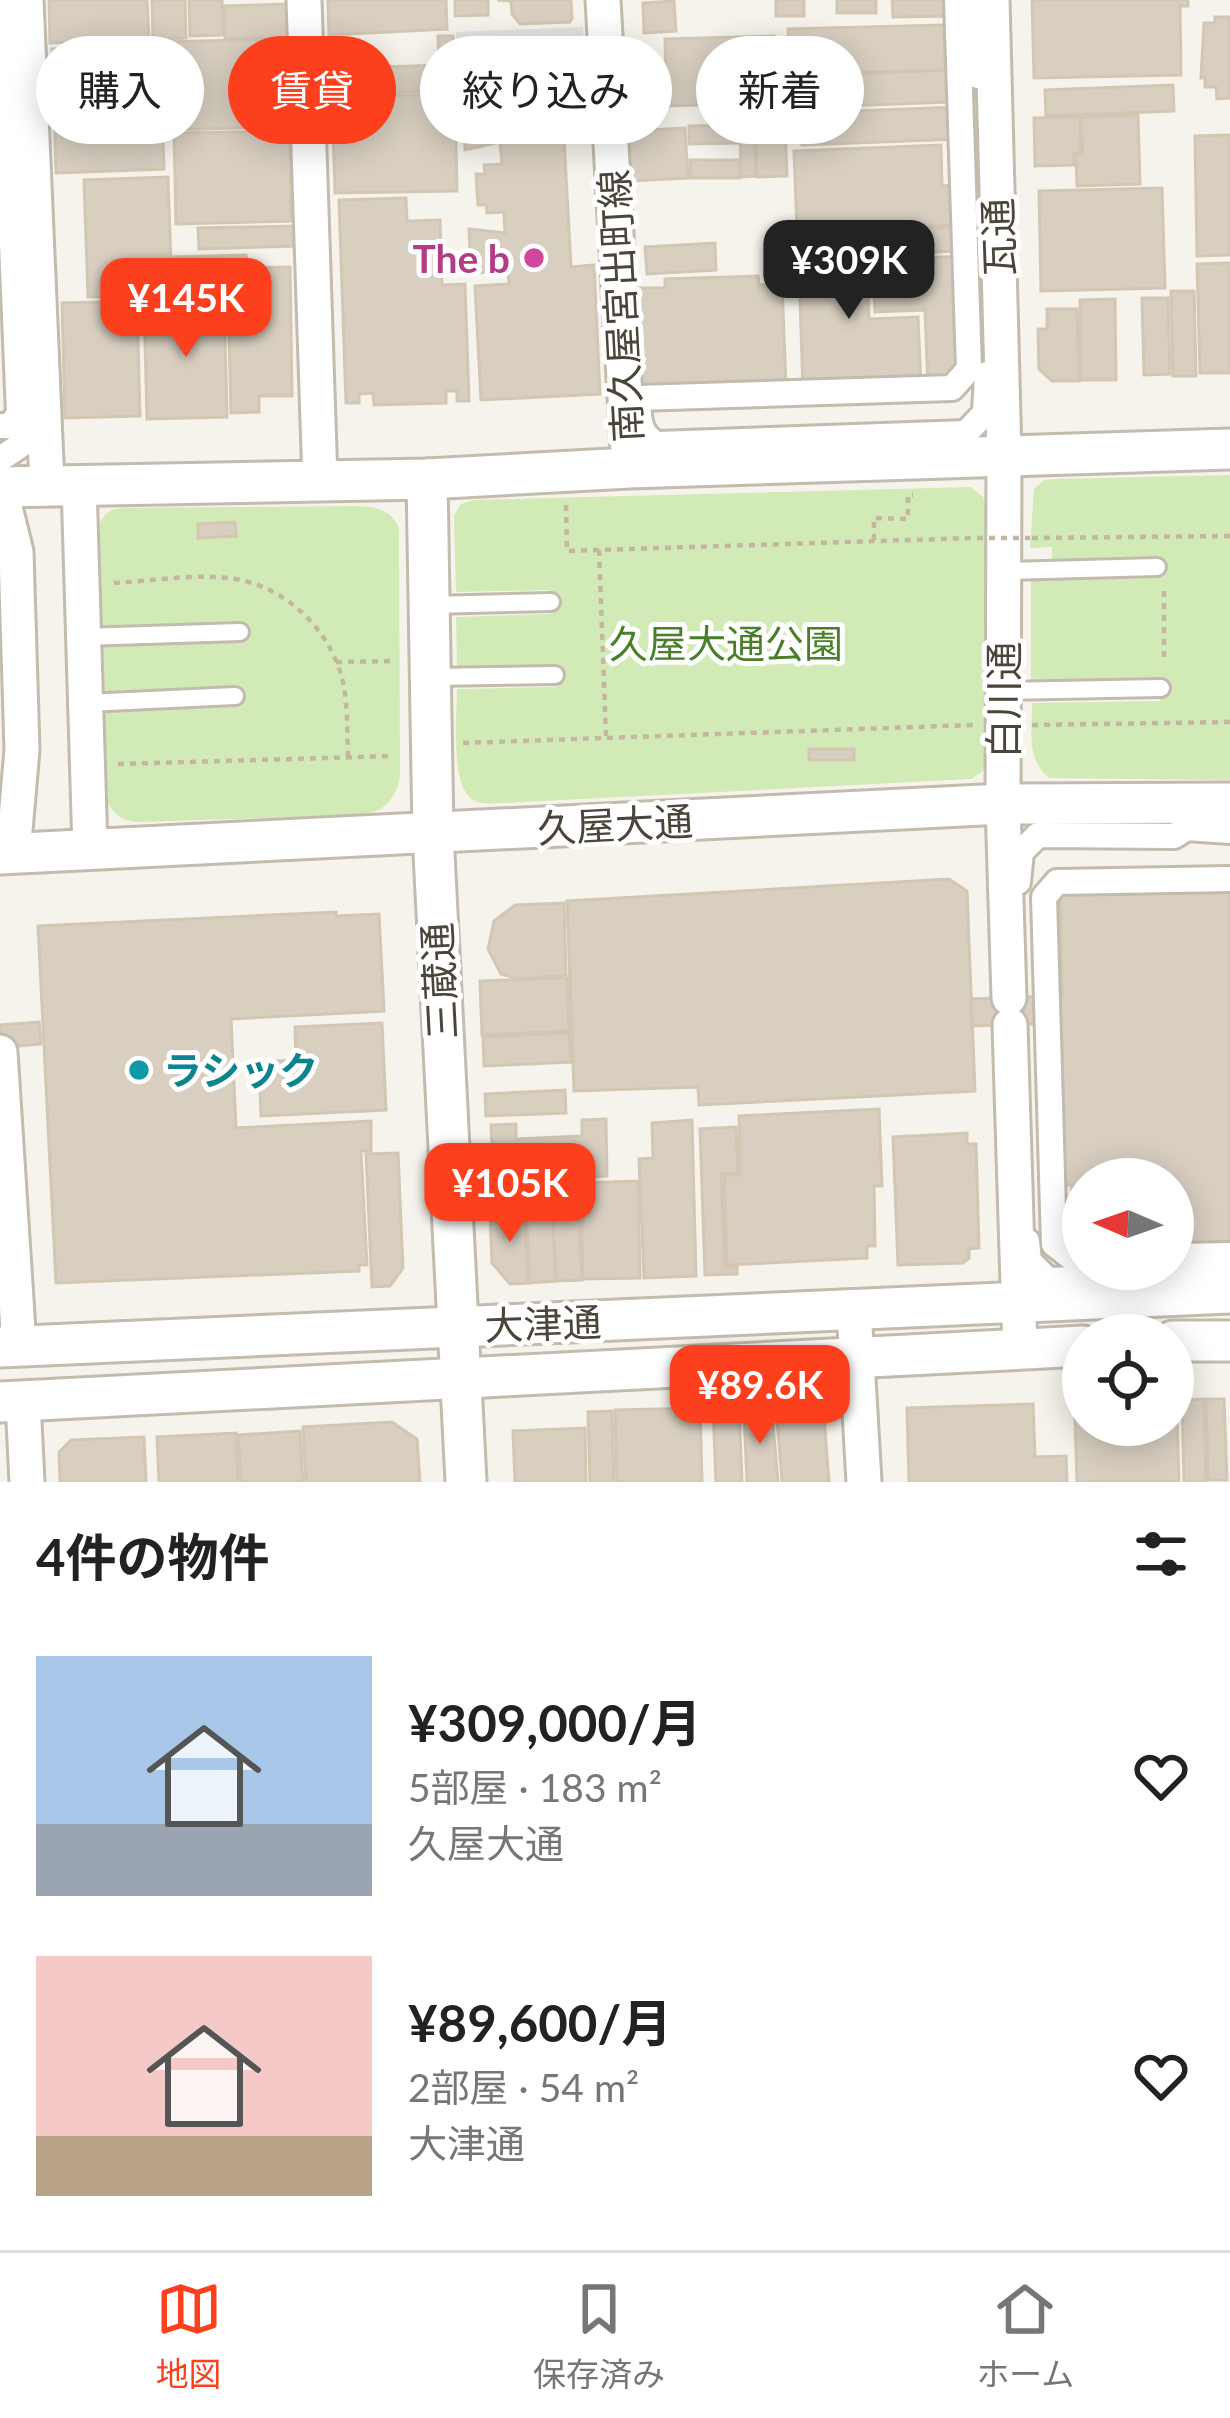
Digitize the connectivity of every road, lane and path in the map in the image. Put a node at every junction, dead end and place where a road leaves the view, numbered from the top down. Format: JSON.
{"nodes":[{"id":1,"x":6,"y":0,"type":"edge"},
{"id":2,"x":26,"y":0,"type":"edge"},
{"id":3,"x":304,"y":0,"type":"edge"},
{"id":4,"x":603,"y":0,"type":"edge"},
{"id":5,"x":957,"y":0,"type":"edge"},
{"id":6,"x":975,"y":0,"type":"edge"},
{"id":7,"x":992,"y":0,"type":"edge"},
{"id":8,"x":1003,"y":402,"type":"joint"},
{"id":9,"x":0,"y":426,"type":"edge"},
{"id":10,"x":1230,"y":449,"type":"edge"},
{"id":11,"x":1004,"y":455,"type":"junction"},
{"id":12,"x":0,"y":459,"type":"edge"},
{"id":13,"x":629,"y":468,"type":"junction"},
{"id":14,"x":427,"y":479,"type":"junction"},
{"id":15,"x":320,"y":482,"type":"junction"},
{"id":16,"x":63,"y":484,"type":"junction"},
{"id":17,"x":0,"y":487,"type":"edge"},
{"id":18,"x":912,"y":494,"type":"dead end"},
{"id":19,"x":566,"y":502,"type":"dead end"},
{"id":20,"x":1230,"y":536,"type":"edge"},
{"id":21,"x":874,"y":540,"type":"junction"},
{"id":22,"x":599,"y":550,"type":"junction"},
{"id":23,"x":1004,"y":571,"type":"junction"},
{"id":24,"x":1161,"y":575,"type":"joint"},
{"id":25,"x":551,"y":602,"type":"dead end"},
{"id":26,"x":429,"y":605,"type":"junction"},
{"id":27,"x":241,"y":632,"type":"dead end"},
{"id":28,"x":83,"y":638,"type":"junction"},
{"id":29,"x":9,"y":639,"type":"edge"},
{"id":30,"x":394,"y":661,"type":"dead end"},
{"id":31,"x":336,"y":662,"type":"dead end"},
{"id":32,"x":555,"y":675,"type":"dead end"},
{"id":33,"x":430,"y":677,"type":"junction"},
{"id":34,"x":1163,"y":682,"type":"joint"},
{"id":35,"x":1004,"y":691,"type":"junction"},
{"id":36,"x":235,"y":696,"type":"dead end"},
{"id":37,"x":86,"y":703,"type":"junction"},
{"id":38,"x":10,"y":710,"type":"edge"},
{"id":39,"x":1230,"y":722,"type":"edge"},
{"id":40,"x":986,"y":725,"type":"dead end"},
{"id":41,"x":1040,"y":725,"type":"dead end"},
{"id":42,"x":606,"y":738,"type":"junction"},
{"id":43,"x":457,"y":743,"type":"dead end"},
{"id":44,"x":394,"y":755,"type":"dead end"},
{"id":45,"x":114,"y":778,"type":"dead end"},
{"id":46,"x":1230,"y":803,"type":"edge"},
{"id":47,"x":1003,"y":804,"type":"junction"},
{"id":48,"x":1230,"y":831,"type":"edge"},
{"id":49,"x":433,"y":834,"type":"junction"},
{"id":50,"x":90,"y":849,"type":"junction"},
{"id":51,"x":7,"y":853,"type":"edge"},
{"id":52,"x":1230,"y":879,"type":"edge"},
{"id":53,"x":0,"y":1052,"type":"edge"},
{"id":54,"x":1062,"y":1250,"type":"edge"},
{"id":55,"x":1230,"y":1255,"type":"edge"},
{"id":56,"x":1194,"y":1256,"type":"edge"},
{"id":57,"x":1230,"y":1274,"type":"edge"},
{"id":58,"x":1230,"y":1293,"type":"edge"},
{"id":59,"x":1019,"y":1301,"type":"junction"},
{"id":60,"x":854,"y":1310,"type":"junction"},
{"id":61,"x":455,"y":1326,"type":"junction"},
{"id":62,"x":1194,"y":1341,"type":"edge"},
{"id":63,"x":1230,"y":1341,"type":"edge"},
{"id":64,"x":10,"y":1347,"type":"edge"},
{"id":65,"x":1062,"y":1347,"type":"edge"},
{"id":66,"x":1020,"y":1349,"type":"junction"},
{"id":67,"x":856,"y":1358,"type":"junction"},
{"id":68,"x":460,"y":1377,"type":"junction"},
{"id":69,"x":12,"y":1401,"type":"edge"},
{"id":70,"x":27,"y":1482,"type":"edge"},
{"id":71,"x":466,"y":1482,"type":"edge"},
{"id":72,"x":864,"y":1482,"type":"edge"}],
"edges":[{"from":1,"to":9,"type":"street"},
{"from":1,"to":12,"type":"street"},
{"from":2,"to":16,"type":"street"},
{"from":3,"to":15,"type":"street"},
{"from":4,"to":13,"type":"street","name":"南久屋宮出町線"},
{"from":5,"to":6,"type":"street"},
{"from":7,"to":8,"type":"street","name":"瓦通"},
{"from":8,"to":11,"type":"street","name":"白川通"},
{"from":10,"to":11,"type":"street"},
{"from":11,"to":13,"type":"street"},
{"from":11,"to":23,"type":"street","name":"白川通"},
{"from":13,"to":14,"type":"street"},
{"from":14,"to":15,"type":"street"},
{"from":14,"to":26,"type":"street","name":"三蔵通"},
{"from":15,"to":16,"type":"street"},
{"from":16,"to":17,"type":"street"},
{"from":16,"to":28,"type":"street"},
{"from":17,"to":29,"type":"street"},
{"from":18,"to":21,"type":"path"},
{"from":19,"to":22,"type":"path"},
{"from":20,"to":21,"type":"path","bridge":true},
{"from":21,"to":22,"type":"path"},
{"from":22,"to":42,"type":"path"},
{"from":23,"to":24,"type":"lane"},
{"from":23,"to":35,"type":"street","name":"白川通"},
{"from":24,"to":34,"type":"path"},
{"from":25,"to":26,"type":"lane"},
{"from":26,"to":33,"type":"street","name":"三蔵通"},
{"from":27,"to":28,"type":"lane"},
{"from":28,"to":37,"type":"street"},
{"from":29,"to":38,"type":"street"},
{"from":30,"to":31,"type":"path"},
{"from":32,"to":33,"type":"lane"},
{"from":33,"to":49,"type":"street","name":"三蔵通"},
{"from":34,"to":35,"type":"lane"},
{"from":35,"to":47,"type":"street","name":"白川通"},
{"from":36,"to":37,"type":"lane"},
{"from":37,"to":50,"type":"street"},
{"from":38,"to":51,"type":"street"},
{"from":39,"to":41,"type":"path"},
{"from":40,"to":42,"type":"path"},
{"from":42,"to":43,"type":"path"},
{"from":44,"to":45,"type":"path"},
{"from":46,"to":47,"type":"street","name":"久屋大通"},
{"from":47,"to":49,"type":"street","name":"久屋大通"},
{"from":47,"to":59,"type":"street","name":"白川通"},
{"from":48,"to":57,"type":"street"},
{"from":49,"to":50,"type":"street","name":"久屋大通"},
{"from":49,"to":61,"type":"street","name":"三蔵通"},
{"from":50,"to":51,"type":"street","name":"久屋大通"},
{"from":52,"to":54,"type":"street"},
{"from":53,"to":64,"type":"street"},
{"from":55,"to":56,"type":"street"},
{"from":58,"to":59,"type":"street","name":"大津通"},
{"from":59,"to":60,"type":"street","name":"大津通"},
{"from":59,"to":66,"type":"street","name":"白川通"},
{"from":60,"to":61,"type":"street","name":"大津通"},
{"from":60,"to":67,"type":"street"},
{"from":61,"to":64,"type":"street","name":"大津通"},
{"from":61,"to":68,"type":"street","name":"三蔵通"},
{"from":62,"to":63,"type":"street"},
{"from":65,"to":66,"type":"street","name":"大津通"},
{"from":66,"to":67,"type":"street","name":"大津通"},
{"from":67,"to":68,"type":"street","name":"大津通"},
{"from":67,"to":72,"type":"street"},
{"from":68,"to":69,"type":"street","name":"大津通"},
{"from":68,"to":71,"type":"street","name":"三蔵通"},
{"from":69,"to":70,"type":"street"}]}
